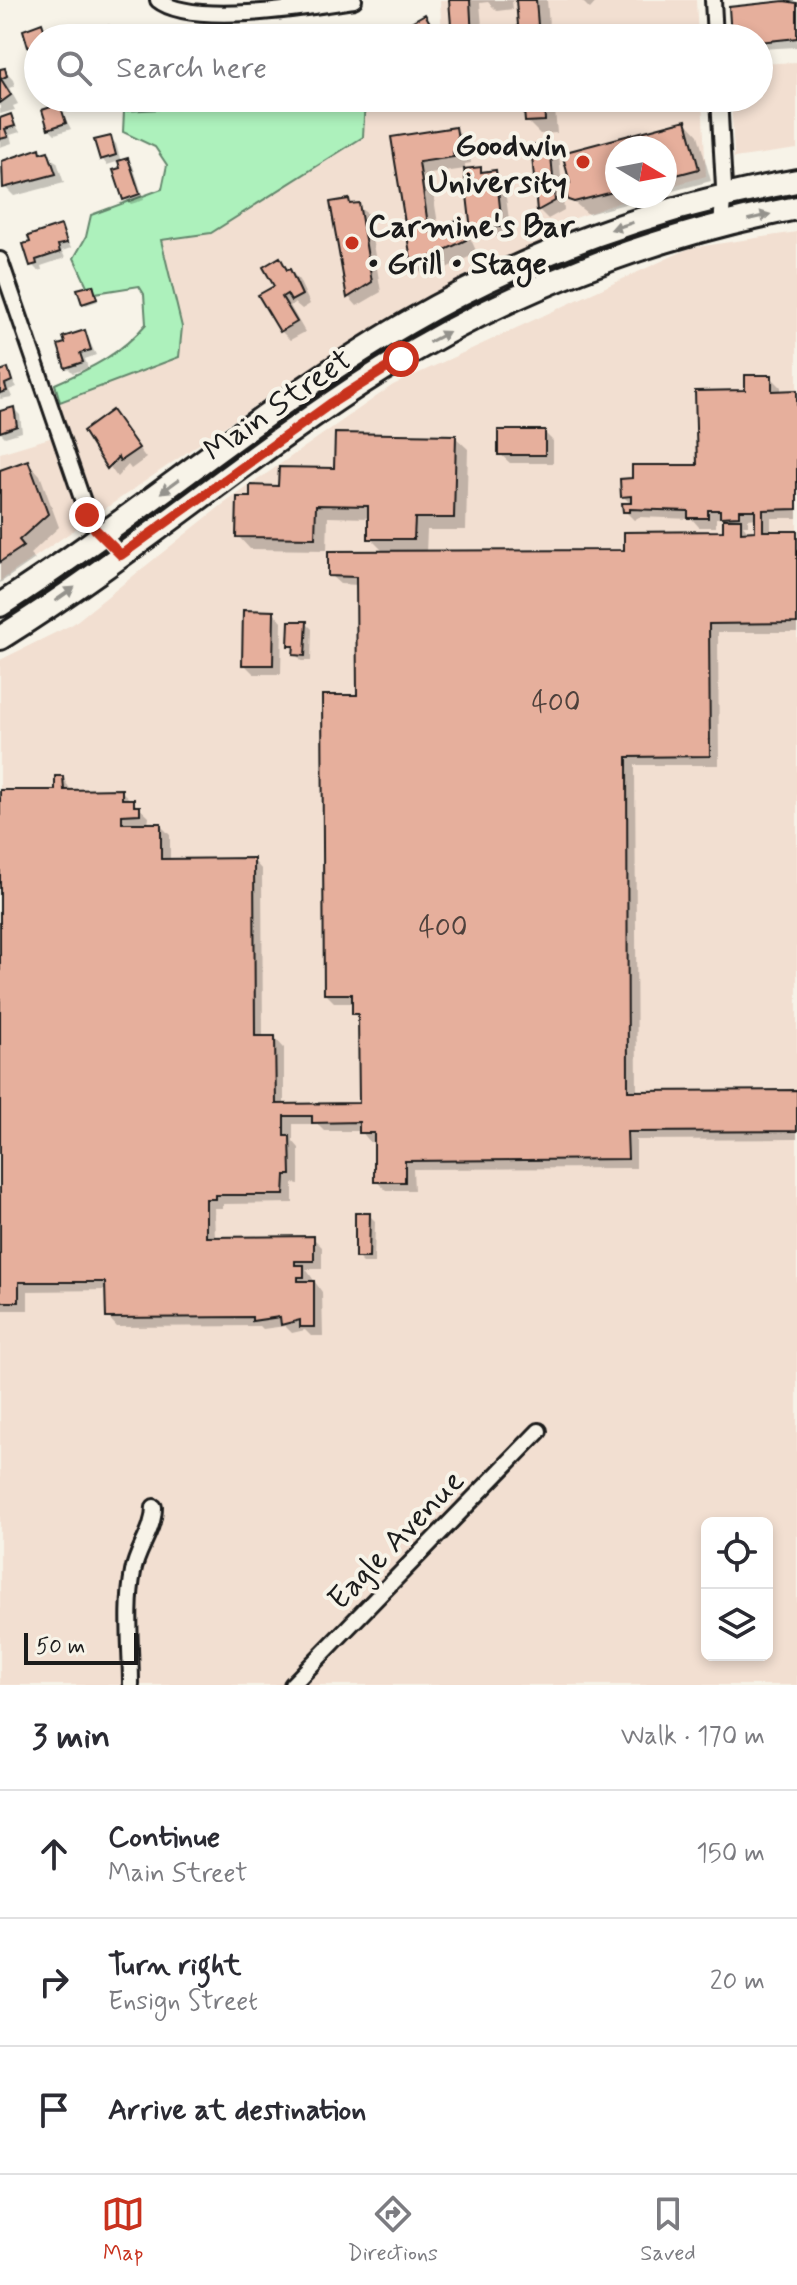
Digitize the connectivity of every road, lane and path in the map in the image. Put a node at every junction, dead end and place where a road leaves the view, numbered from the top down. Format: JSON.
{"nodes":[{"id":1,"x":158,"y":0,"type":"edge"},
{"id":2,"x":354,"y":0,"type":"edge"},
{"id":3,"x":713,"y":0,"type":"edge"},
{"id":4,"x":714,"y":24,"type":"edge"},
{"id":5,"x":720,"y":112,"type":"edge"},
{"id":6,"x":797,"y":181,"type":"edge"},
{"id":7,"x":724,"y":196,"type":"junction"},
{"id":8,"x":797,"y":208,"type":"edge"},
{"id":9,"x":721,"y":226,"type":"junction"},
{"id":10,"x":0,"y":260,"type":"edge"},
{"id":11,"x":101,"y":535,"type":"junction"},
{"id":12,"x":121,"y":555,"type":"junction"},
{"id":13,"x":0,"y":605,"type":"edge"},
{"id":14,"x":0,"y":638,"type":"edge"},
{"id":15,"x":539,"y":1431,"type":"dead end"},
{"id":16,"x":154,"y":1507,"type":"dead end"},
{"id":17,"x":131,"y":1685,"type":"edge"},
{"id":18,"x":292,"y":1685,"type":"edge"}],
"edges":[{"from":1,"to":2,"type":"street"},
{"from":3,"to":4,"type":"street"},
{"from":5,"to":7,"type":"street"},
{"from":6,"to":7,"type":"main road","name":"Main Street"},
{"from":7,"to":9,"type":"street"},
{"from":7,"to":11,"type":"main road","name":"Main Street","one_way":true},
{"from":9,"to":8,"type":"main road","name":"Main Street","one_way":true},
{"from":12,"to":9,"type":"main road","name":"Main Street","one_way":true},
{"from":10,"to":11,"type":"street"},
{"from":11,"to":12,"type":"street"},
{"from":11,"to":13,"type":"main road","name":"Main Street"},
{"from":14,"to":12,"type":"main road","name":"Main Street","one_way":true},
{"from":15,"to":18,"type":"street","name":"Eagle Avenue"},
{"from":16,"to":17,"type":"street"}]}
